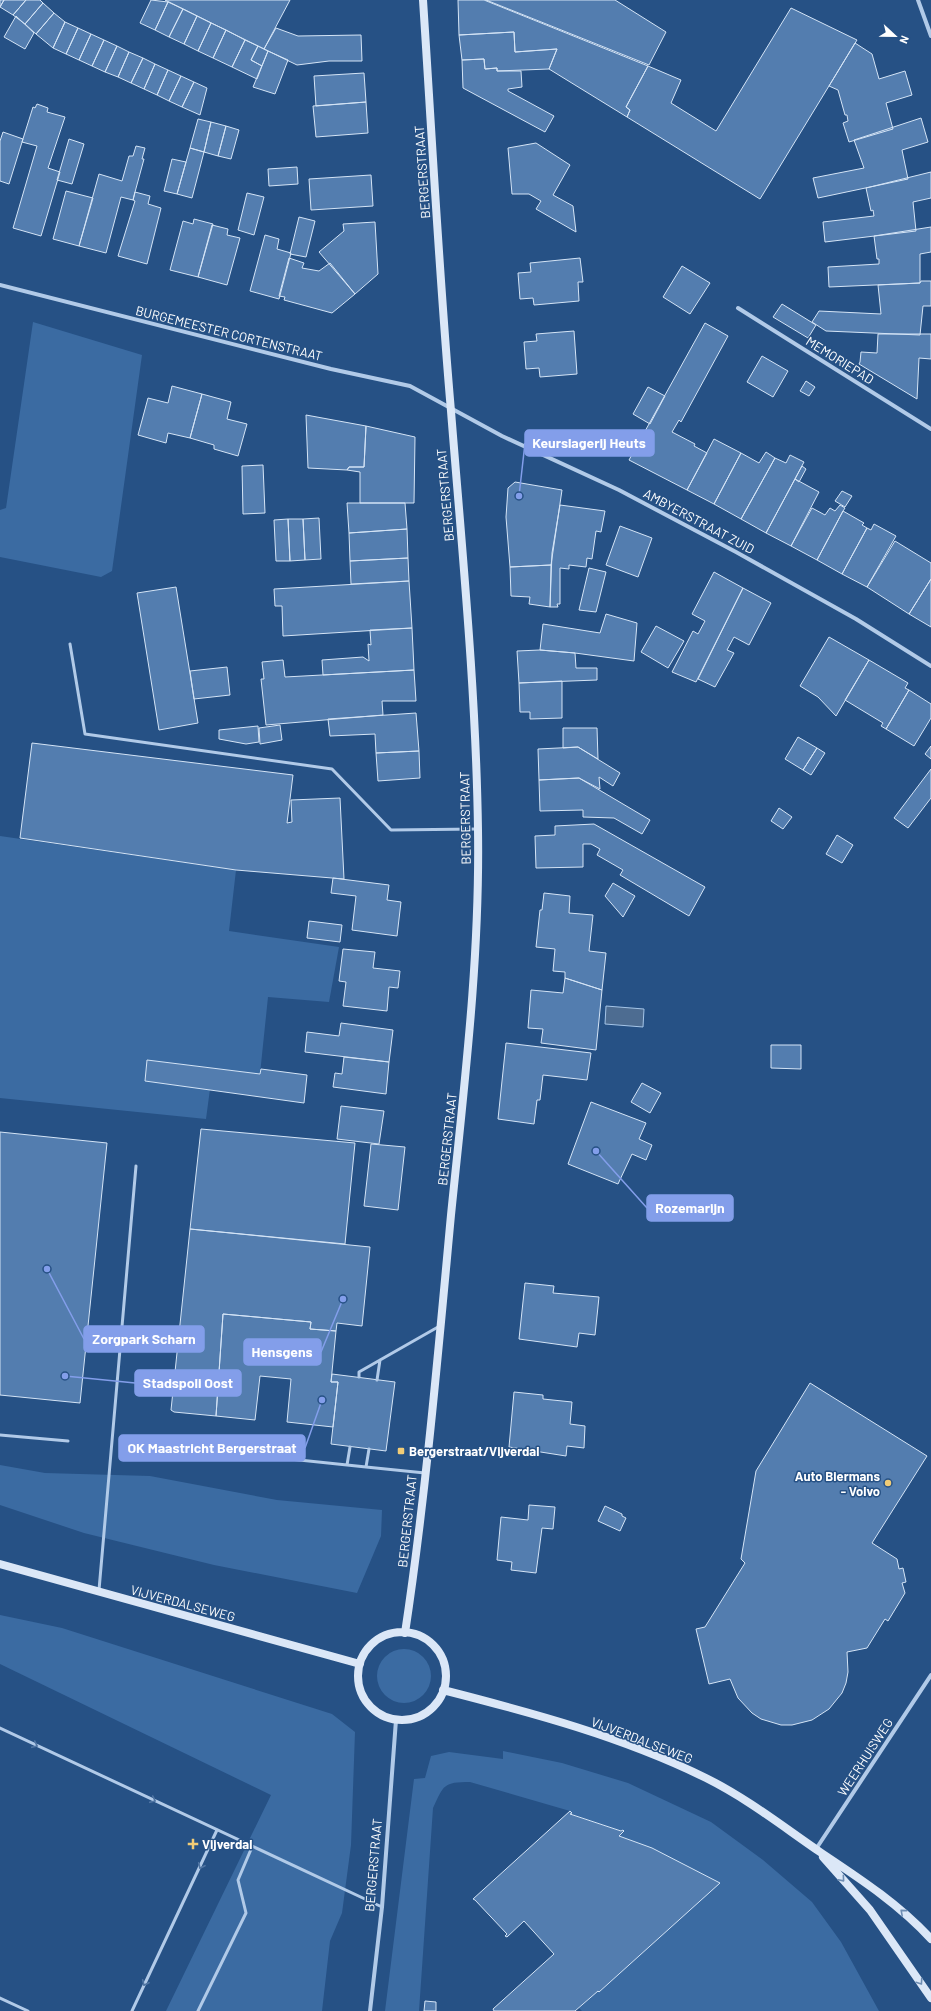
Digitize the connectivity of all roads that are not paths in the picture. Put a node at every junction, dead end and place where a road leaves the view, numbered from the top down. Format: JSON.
{"nodes":[{"id":1,"x":423,"y":0,"type":"edge"},
{"id":2,"x":918,"y":0,"type":"edge"},
{"id":3,"x":931,"y":36,"type":"edge"},
{"id":4,"x":0,"y":285,"type":"edge"},
{"id":5,"x":738,"y":308,"type":"dead end"},
{"id":6,"x":450,"y":406,"type":"junction"},
{"id":7,"x":931,"y":429,"type":"edge"},
{"id":8,"x":70,"y":644,"type":"dead end"},
{"id":9,"x":931,"y":666,"type":"edge"},
{"id":10,"x":478,"y":829,"type":"junction"},
{"id":11,"x":136,"y":1166,"type":"dead end"},
{"id":12,"x":440,"y":1326,"type":"junction"},
{"id":13,"x":380,"y":1360,"type":"junction"},
{"id":14,"x":359,"y":1377,"type":"dead end"},
{"id":15,"x":377,"y":1380,"type":"dead end"},
{"id":16,"x":0,"y":1435,"type":"edge"},
{"id":17,"x":68,"y":1441,"type":"dead end"},
{"id":18,"x":350,"y":1446,"type":"dead end"},
{"id":19,"x":194,"y":1449,"type":"dead end"},
{"id":20,"x":368,"y":1449,"type":"dead end"},
{"id":21,"x":347,"y":1465,"type":"junction"},
{"id":22,"x":366,"y":1467,"type":"junction"},
{"id":23,"x":425,"y":1473,"type":"junction"},
{"id":24,"x":0,"y":1564,"type":"edge"},
{"id":25,"x":98,"y":1592,"type":"junction"},
{"id":26,"x":405,"y":1633,"type":"junction"},
{"id":27,"x":360,"y":1664,"type":"junction"},
{"id":28,"x":931,"y":1675,"type":"edge"},
{"id":29,"x":443,"y":1690,"type":"junction"},
{"id":30,"x":396,"y":1720,"type":"junction"},
{"id":31,"x":0,"y":1728,"type":"edge"},
{"id":32,"x":217,"y":1830,"type":"junction"},
{"id":33,"x":252,"y":1847,"type":"junction"},
{"id":34,"x":816,"y":1849,"type":"junction"},
{"id":35,"x":382,"y":1907,"type":"junction"},
{"id":36,"x":931,"y":1939,"type":"edge"},
{"id":37,"x":0,"y":1998,"type":"edge"},
{"id":38,"x":931,"y":1998,"type":"edge"},
{"id":39,"x":28,"y":2011,"type":"edge"},
{"id":40,"x":132,"y":2011,"type":"edge"},
{"id":41,"x":198,"y":2011,"type":"edge"},
{"id":42,"x":370,"y":2011,"type":"edge"}],
"edges":[{"from":1,"to":6,"type":"street","name":"BERGERSTRAAT"},
{"from":2,"to":3,"type":"street"},
{"from":4,"to":6,"type":"street","name":"BURGEMEESTER CORTENSTRAAT"},
{"from":5,"to":7,"type":"street","name":"MEMORIEPAD"},
{"from":6,"to":9,"type":"street","name":"AMBYERSTRAAT ZUID"},
{"from":6,"to":10,"type":"street","name":"BERGERSTRAAT"},
{"from":8,"to":10,"type":"lane"},
{"from":10,"to":12,"type":"street","name":"BERGERSTRAAT"},
{"from":11,"to":25,"type":"lane"},
{"from":12,"to":13,"type":"lane"},
{"from":12,"to":23,"type":"street","name":"BERGERSTRAAT"},
{"from":13,"to":14,"type":"lane"},
{"from":13,"to":15,"type":"lane"},
{"from":16,"to":17,"type":"lane"},
{"from":18,"to":21,"type":"lane"},
{"from":19,"to":21,"type":"lane"},
{"from":20,"to":22,"type":"lane"},
{"from":21,"to":22,"type":"lane"},
{"from":22,"to":23,"type":"lane"},
{"from":23,"to":26,"type":"street","name":"BERGERSTRAAT"},
{"from":24,"to":25,"type":"street","name":"VIJVERDALSEWEG"},
{"from":25,"to":27,"type":"street","name":"VIJVERDALSEWEG"},
{"from":26,"to":27,"type":"street"},
{"from":26,"to":29,"type":"street"},
{"from":27,"to":30,"type":"street"},
{"from":28,"to":34,"type":"street","name":"WEERHUISWEG"},
{"from":29,"to":30,"type":"street"},
{"from":29,"to":34,"type":"street","name":"VIJVERDALSEWEG"},
{"from":30,"to":35,"type":"street","name":"BERGERSTRAAT"},
{"from":31,"to":32,"type":"lane","one_way":true},
{"from":32,"to":33,"type":"lane"},
{"from":32,"to":40,"type":"lane","one_way":true},
{"from":33,"to":35,"type":"lane"},
{"from":33,"to":41,"type":"lane"},
{"from":36,"to":34,"type":"street","name":"VIJVERDALSEWEG","one_way":true},
{"from":34,"to":38,"type":"street","name":"VIJVERDALSEWEG","one_way":true},
{"from":35,"to":42,"type":"street","name":"BERGERSTRAAT"},
{"from":37,"to":39,"type":"lane"}]}
